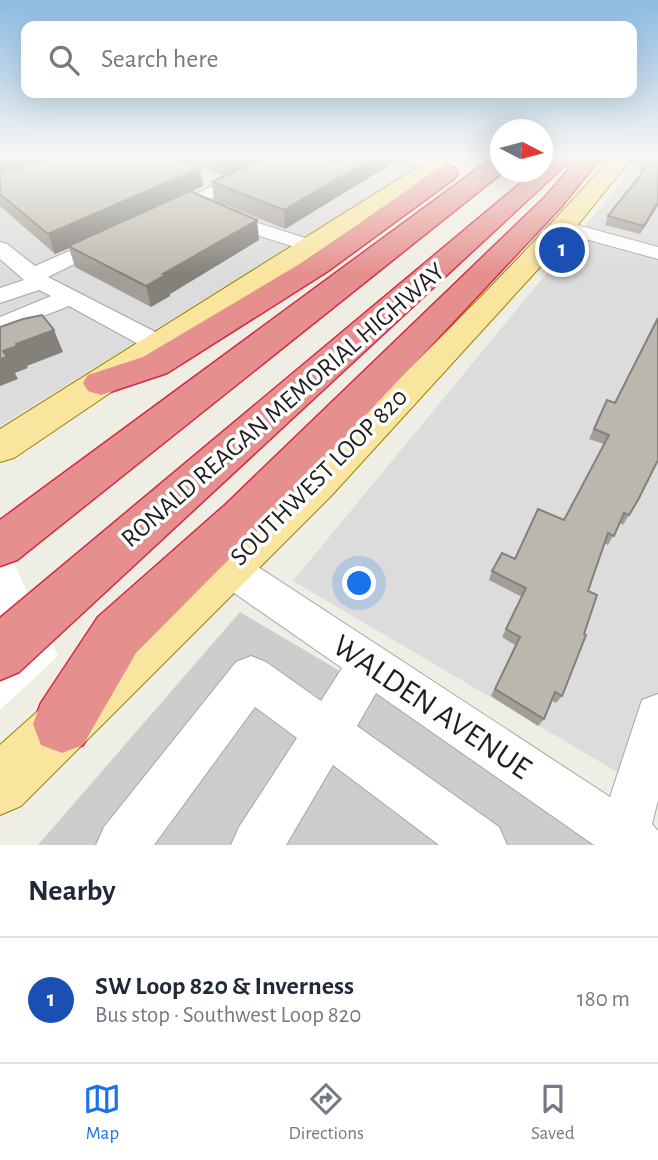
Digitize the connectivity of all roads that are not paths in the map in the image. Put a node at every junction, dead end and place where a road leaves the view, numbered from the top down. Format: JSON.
{"nodes":[{"id":1,"x":207,"y":194,"type":"edge"},
{"id":2,"x":393,"y":194,"type":"edge"},
{"id":3,"x":415,"y":194,"type":"edge"},
{"id":4,"x":459,"y":194,"type":"edge"},
{"id":5,"x":521,"y":194,"type":"edge"},
{"id":6,"x":559,"y":194,"type":"edge"},
{"id":7,"x":590,"y":194,"type":"edge"},
{"id":8,"x":194,"y":201,"type":"junction"},
{"id":9,"x":562,"y":227,"type":"junction"},
{"id":10,"x":314,"y":247,"type":"junction"},
{"id":11,"x":0,"y":248,"type":"edge"},
{"id":12,"x":658,"y":253,"type":"edge"},
{"id":13,"x":36,"y":279,"type":"junction"},
{"id":14,"x":0,"y":296,"type":"edge"},
{"id":15,"x":70,"y":297,"type":"junction"},
{"id":16,"x":0,"y":326,"type":"edge"},
{"id":17,"x":160,"y":345,"type":"junction"},
{"id":18,"x":102,"y":383,"type":"junction"},
{"id":19,"x":0,"y":448,"type":"edge"},
{"id":20,"x":2,"y":545,"type":"edge"},
{"id":21,"x":227,"y":567,"type":"junction"},
{"id":22,"x":0,"y":653,"type":"edge"},
{"id":23,"x":369,"y":665,"type":"junction"},
{"id":24,"x":658,"y":716,"type":"edge"},
{"id":25,"x":62,"y":724,"type":"junction"},
{"id":26,"x":328,"y":734,"type":"junction"},
{"id":27,"x":0,"y":785,"type":"edge"},
{"id":28,"x":631,"y":841,"type":"edge"},
{"id":29,"x":122,"y":845,"type":"edge"},
{"id":30,"x":257,"y":845,"type":"edge"},
{"id":31,"x":481,"y":845,"type":"edge"}],
"edges":[{"from":1,"to":8,"type":"street"},
{"from":2,"to":10,"type":"main road"},
{"from":3,"to":18,"type":"highway"},
{"from":4,"to":20,"type":"highway","name":"RONALD REAGAN MEMORIAL HIGHWAY"},
{"from":5,"to":22,"type":"highway","name":"RONALD REAGAN MEMORIAL HIGHWAY"},
{"from":6,"to":25,"type":"highway"},
{"from":7,"to":9,"type":"main road","name":"SOUTHWEST LOOP 820"},
{"from":8,"to":10,"type":"street"},
{"from":8,"to":13,"type":"street"},
{"from":9,"to":12,"type":"street"},
{"from":9,"to":21,"type":"main road","name":"SOUTHWEST LOOP 820"},
{"from":10,"to":17,"type":"main road"},
{"from":11,"to":13,"type":"street"},
{"from":13,"to":14,"type":"street"},
{"from":13,"to":15,"type":"street"},
{"from":15,"to":16,"type":"street"},
{"from":15,"to":17,"type":"street"},
{"from":17,"to":18,"type":"main road"},
{"from":18,"to":19,"type":"main road"},
{"from":21,"to":23,"type":"street","name":"WALDEN AVENUE"},
{"from":21,"to":25,"type":"main road","name":"SOUTHWEST LOOP 820"},
{"from":23,"to":26,"type":"street"},
{"from":23,"to":28,"type":"street","name":"WALDEN AVENUE"},
{"from":24,"to":28,"type":"street"},
{"from":25,"to":27,"type":"main road","name":"SOUTHWEST LOOP 820"},
{"from":26,"to":29,"type":"street"},
{"from":26,"to":30,"type":"street"},
{"from":26,"to":31,"type":"street"}]}
